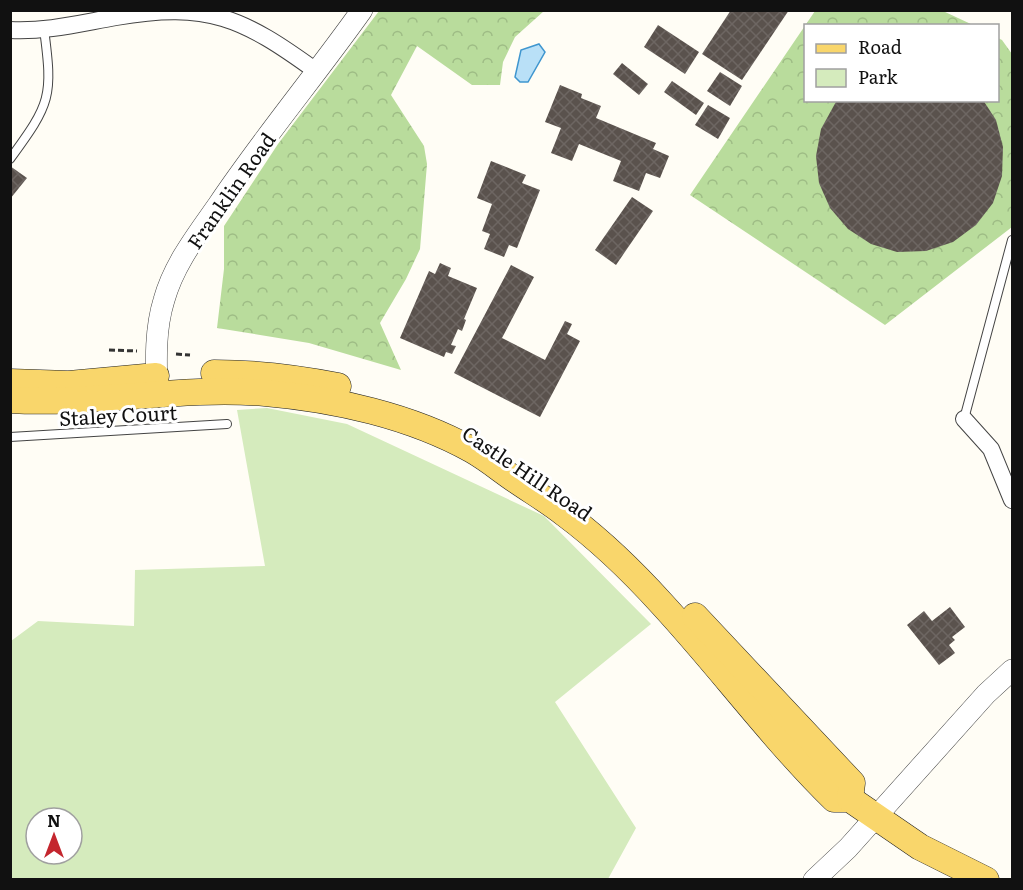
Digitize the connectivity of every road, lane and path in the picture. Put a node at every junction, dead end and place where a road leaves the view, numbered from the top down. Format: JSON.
{"nodes":[{"id":1,"x":362,"y":10,"type":"edge"},
{"id":2,"x":44,"y":29,"type":"junction"},
{"id":3,"x":10,"y":30,"type":"edge"},
{"id":4,"x":316,"y":71,"type":"junction"},
{"id":5,"x":10,"y":159,"type":"edge"},
{"id":6,"x":1012,"y":240,"type":"edge"},
{"id":7,"x":10,"y":382,"type":"edge"},
{"id":8,"x":157,"y":385,"type":"junction"},
{"id":9,"x":10,"y":400,"type":"edge"},
{"id":10,"x":964,"y":419,"type":"joint"},
{"id":11,"x":227,"y":424,"type":"dead end"},
{"id":12,"x":10,"y":437,"type":"edge"},
{"id":13,"x":1012,"y":500,"type":"edge"},
{"id":14,"x":1012,"y":670,"type":"edge"},
{"id":15,"x":876,"y":817,"type":"junction"},
{"id":16,"x":814,"y":879,"type":"edge"},
{"id":17,"x":986,"y":879,"type":"edge"}],
"edges":[{"from":1,"to":4,"type":"street","name":"Franklin Road"},
{"from":2,"to":3,"type":"street"},
{"from":2,"to":4,"type":"street"},
{"from":2,"to":5,"type":"lane"},
{"from":4,"to":8,"type":"street","name":"Franklin Road"},
{"from":6,"to":10,"type":"lane"},
{"from":7,"to":8,"type":"main road","name":"Castle Hill Road"},
{"from":8,"to":9,"type":"main road","name":"Castle Hill Road"},
{"from":8,"to":15,"type":"main road","name":"Castle Hill Road"},
{"from":10,"to":13,"type":"street"},
{"from":11,"to":12,"type":"lane","name":"Staley Court"},
{"from":14,"to":15,"type":"street"},
{"from":15,"to":16,"type":"street"},
{"from":15,"to":17,"type":"main road","name":"Castle Hill Road"}]}
